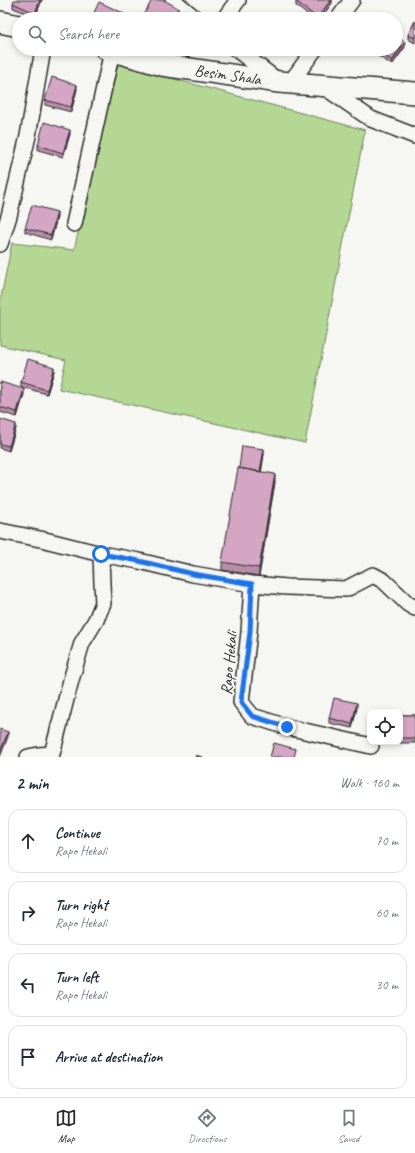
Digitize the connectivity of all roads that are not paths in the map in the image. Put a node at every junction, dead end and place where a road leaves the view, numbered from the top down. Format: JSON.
{"nodes":[{"id":1,"x":173,"y":0,"type":"edge"},
{"id":2,"x":238,"y":0,"type":"edge"},
{"id":3,"x":352,"y":0,"type":"edge"},
{"id":4,"x":185,"y":12,"type":"edge"},
{"id":5,"x":229,"y":12,"type":"edge"},
{"id":6,"x":343,"y":12,"type":"edge"},
{"id":7,"x":0,"y":22,"type":"edge"},
{"id":8,"x":12,"y":25,"type":"edge"},
{"id":9,"x":42,"y":56,"type":"edge"},
{"id":10,"x":108,"y":56,"type":"edge"},
{"id":11,"x":246,"y":56,"type":"edge"},
{"id":12,"x":309,"y":56,"type":"edge"},
{"id":13,"x":166,"y":57,"type":"edge"},
{"id":14,"x":285,"y":82,"type":"junction"},
{"id":15,"x":322,"y":85,"type":"junction"},
{"id":16,"x":415,"y":93,"type":"edge"},
{"id":17,"x":415,"y":136,"type":"edge"},
{"id":18,"x":74,"y":224,"type":"dead end"},
{"id":19,"x":0,"y":244,"type":"edge"},
{"id":20,"x":0,"y":531,"type":"edge"},
{"id":21,"x":101,"y":554,"type":"junction"},
{"id":22,"x":252,"y":584,"type":"junction"},
{"id":23,"x":415,"y":608,"type":"edge"},
{"id":24,"x":371,"y":746,"type":"dead end"},
{"id":25,"x":28,"y":757,"type":"edge"}],
"edges":[{"from":1,"to":4,"type":"street"},
{"from":2,"to":5,"type":"street"},
{"from":3,"to":6,"type":"street"},
{"from":7,"to":8,"type":"street"},
{"from":9,"to":19,"type":"street"},
{"from":10,"to":18,"type":"street","name":"Besim Shala"},
{"from":11,"to":14,"type":"street"},
{"from":12,"to":14,"type":"street"},
{"from":13,"to":14,"type":"street","name":"Besim Shala"},
{"from":14,"to":15,"type":"street","name":"Besim Shala"},
{"from":15,"to":16,"type":"street","name":"Besim Shala"},
{"from":15,"to":17,"type":"street"},
{"from":20,"to":21,"type":"street"},
{"from":21,"to":22,"type":"street"},
{"from":21,"to":25,"type":"street"},
{"from":22,"to":23,"type":"street"},
{"from":22,"to":24,"type":"street","name":"Rapo Hekali"}]}
